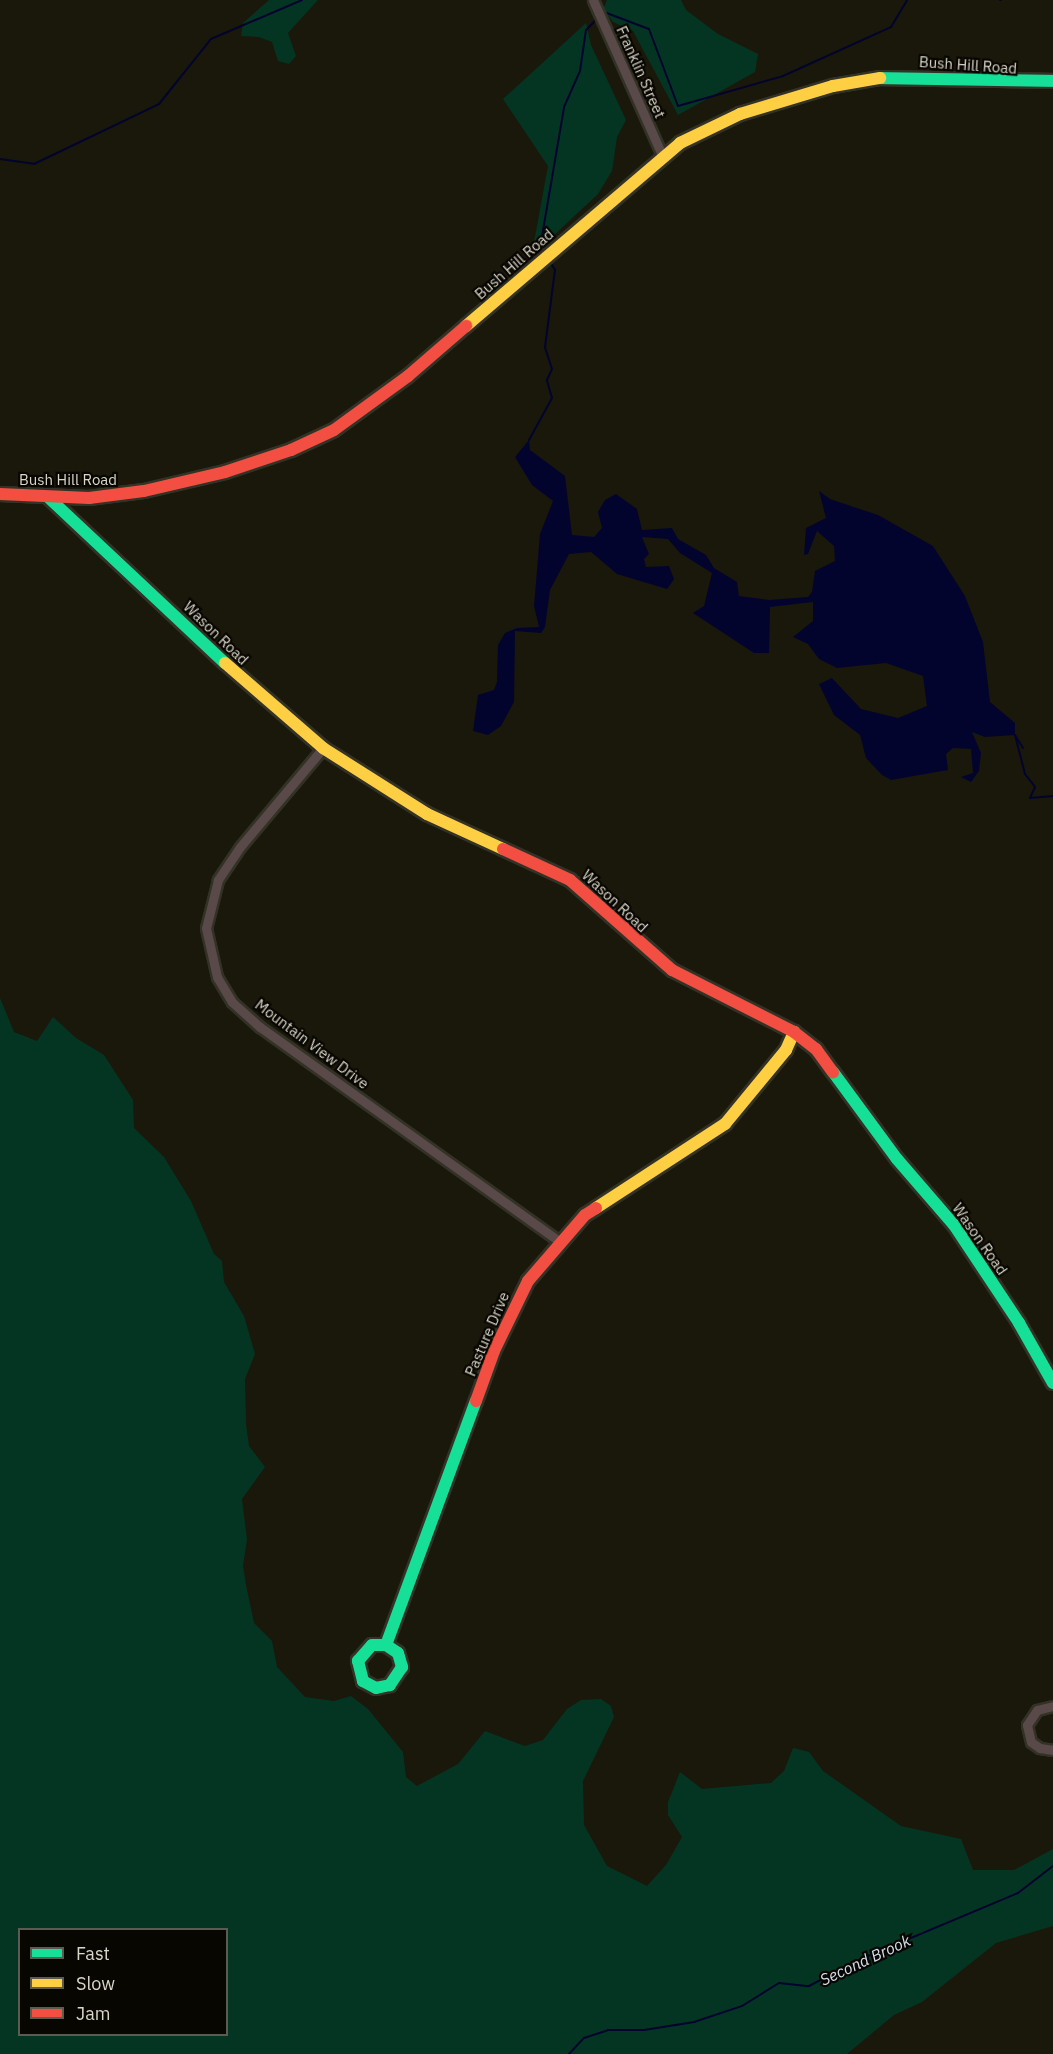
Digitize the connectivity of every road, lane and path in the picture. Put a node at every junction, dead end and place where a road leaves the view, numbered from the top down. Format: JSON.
{"nodes":[{"id":1,"x":593,"y":0,"type":"edge"},
{"id":2,"x":1053,"y":81,"type":"edge"},
{"id":3,"x":663,"y":157,"type":"junction"},
{"id":4,"x":0,"y":494,"type":"edge"},
{"id":5,"x":50,"y":498,"type":"junction"},
{"id":6,"x":323,"y":748,"type":"junction"},
{"id":7,"x":794,"y":1032,"type":"junction"},
{"id":8,"x":559,"y":1241,"type":"junction"},
{"id":9,"x":1053,"y":1383,"type":"edge"},
{"id":10,"x":386,"y":1645,"type":"dead end"},
{"id":11,"x":1053,"y":1706,"type":"edge"},
{"id":12,"x":1053,"y":1749,"type":"edge"}],
"edges":[{"from":1,"to":3,"type":"street","name":"Franklin Street"},
{"from":2,"to":3,"type":"street","name":"Bush Hill Road"},
{"from":3,"to":5,"type":"street","name":"Bush Hill Road"},
{"from":4,"to":5,"type":"street","name":"Bush Hill Road"},
{"from":5,"to":6,"type":"street","name":"Wason Road"},
{"from":6,"to":7,"type":"street","name":"Wason Road"},
{"from":6,"to":8,"type":"street","name":"Mountain View Drive"},
{"from":7,"to":8,"type":"street","name":"Pasture Drive"},
{"from":7,"to":9,"type":"street","name":"Wason Road"},
{"from":8,"to":10,"type":"street","name":"Pasture Drive"},
{"from":11,"to":12,"type":"street"}]}
